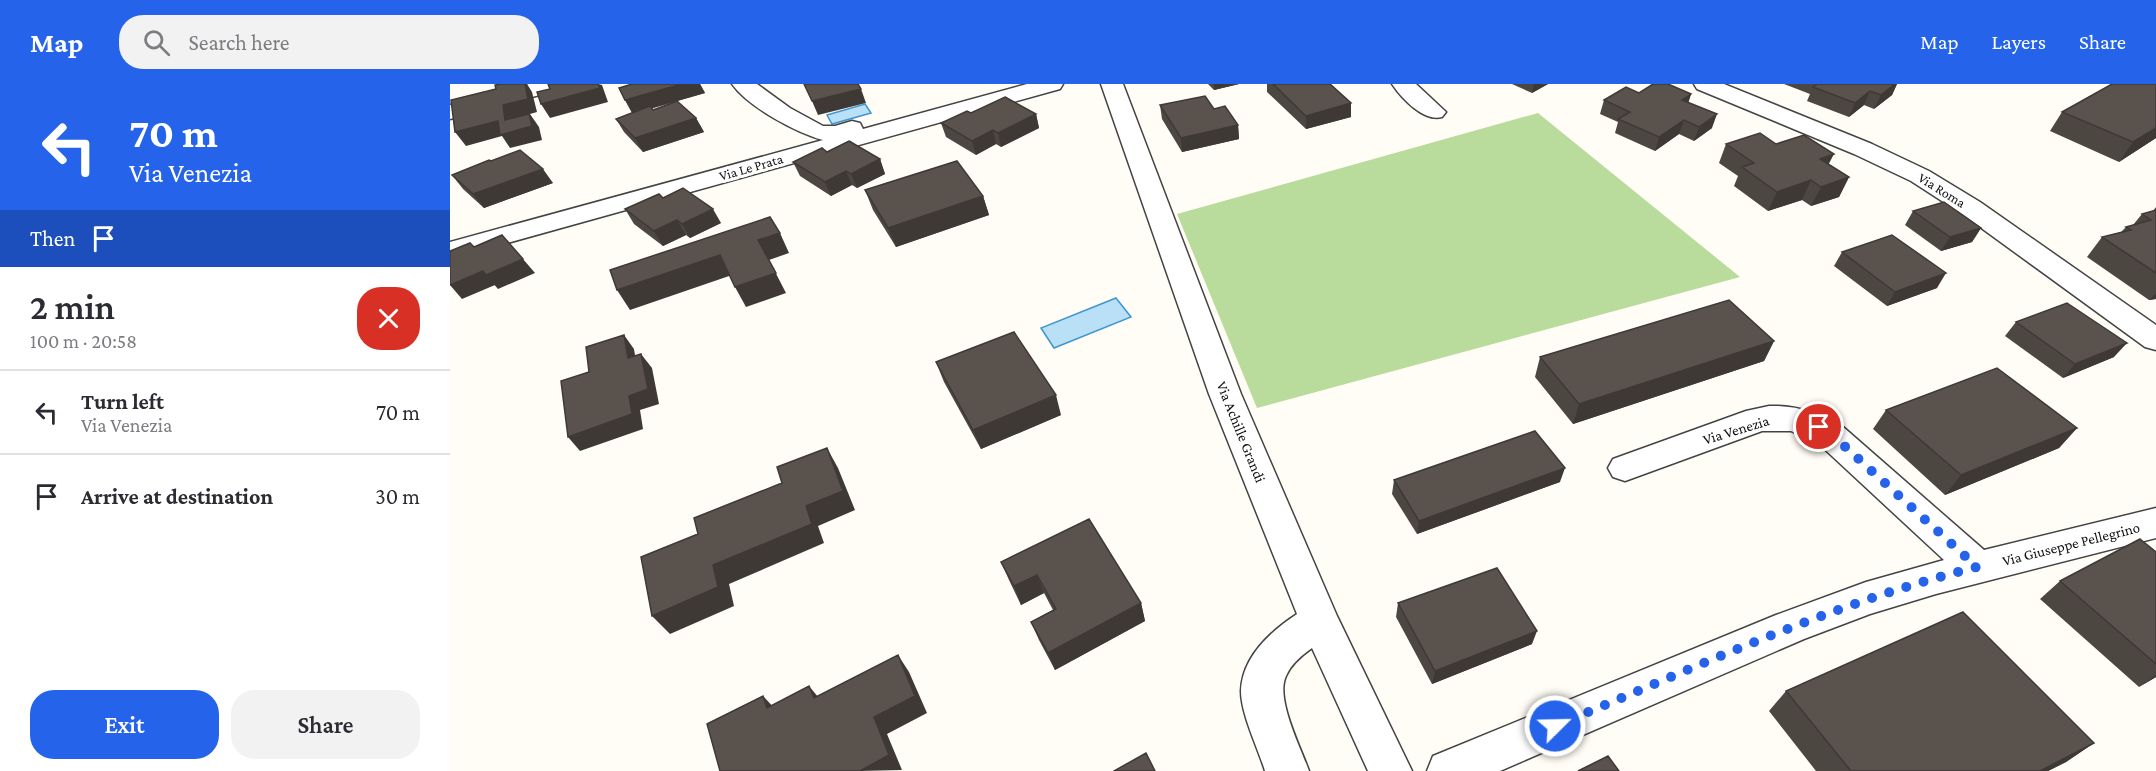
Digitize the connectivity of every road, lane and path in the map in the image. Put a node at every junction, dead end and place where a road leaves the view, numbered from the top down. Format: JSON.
{"nodes":[{"id":1,"x":554,"y":84,"type":"edge"},
{"id":2,"x":743,"y":84,"type":"edge"},
{"id":3,"x":1012,"y":84,"type":"edge"},
{"id":4,"x":1052,"y":84,"type":"edge"},
{"id":5,"x":1112,"y":84,"type":"edge"},
{"id":6,"x":1403,"y":84,"type":"edge"},
{"id":7,"x":1705,"y":84,"type":"edge"},
{"id":8,"x":450,"y":112,"type":"edge"},
{"id":9,"x":1434,"y":112,"type":"dead end"},
{"id":10,"x":450,"y":251,"type":"edge"},
{"id":11,"x":2156,"y":340,"type":"edge"},
{"id":12,"x":1624,"y":468,"type":"dead end"},
{"id":13,"x":2156,"y":523,"type":"edge"},
{"id":14,"x":1977,"y":567,"type":"junction"},
{"id":15,"x":1319,"y":621,"type":"junction"},
{"id":16,"x":1287,"y":771,"type":"edge"},
{"id":17,"x":1390,"y":771,"type":"edge"},
{"id":18,"x":1449,"y":771,"type":"edge"}],
"edges":[{"from":1,"to":8,"type":"street"},
{"from":2,"to":3,"type":"street"},
{"from":4,"to":10,"type":"street","name":"Via Le Prata"},
{"from":5,"to":15,"type":"street","name":"Via Achille Grandi"},
{"from":6,"to":9,"type":"street"},
{"from":7,"to":11,"type":"street","name":"Via Roma"},
{"from":12,"to":14,"type":"street","name":"Via Venezia"},
{"from":13,"to":14,"type":"street","name":"Via Giuseppe Pellegrino"},
{"from":14,"to":18,"type":"street","name":"Via Giuseppe Pellegrino"},
{"from":15,"to":16,"type":"street"},
{"from":15,"to":17,"type":"street","name":"Via Achille Grandi"}]}
